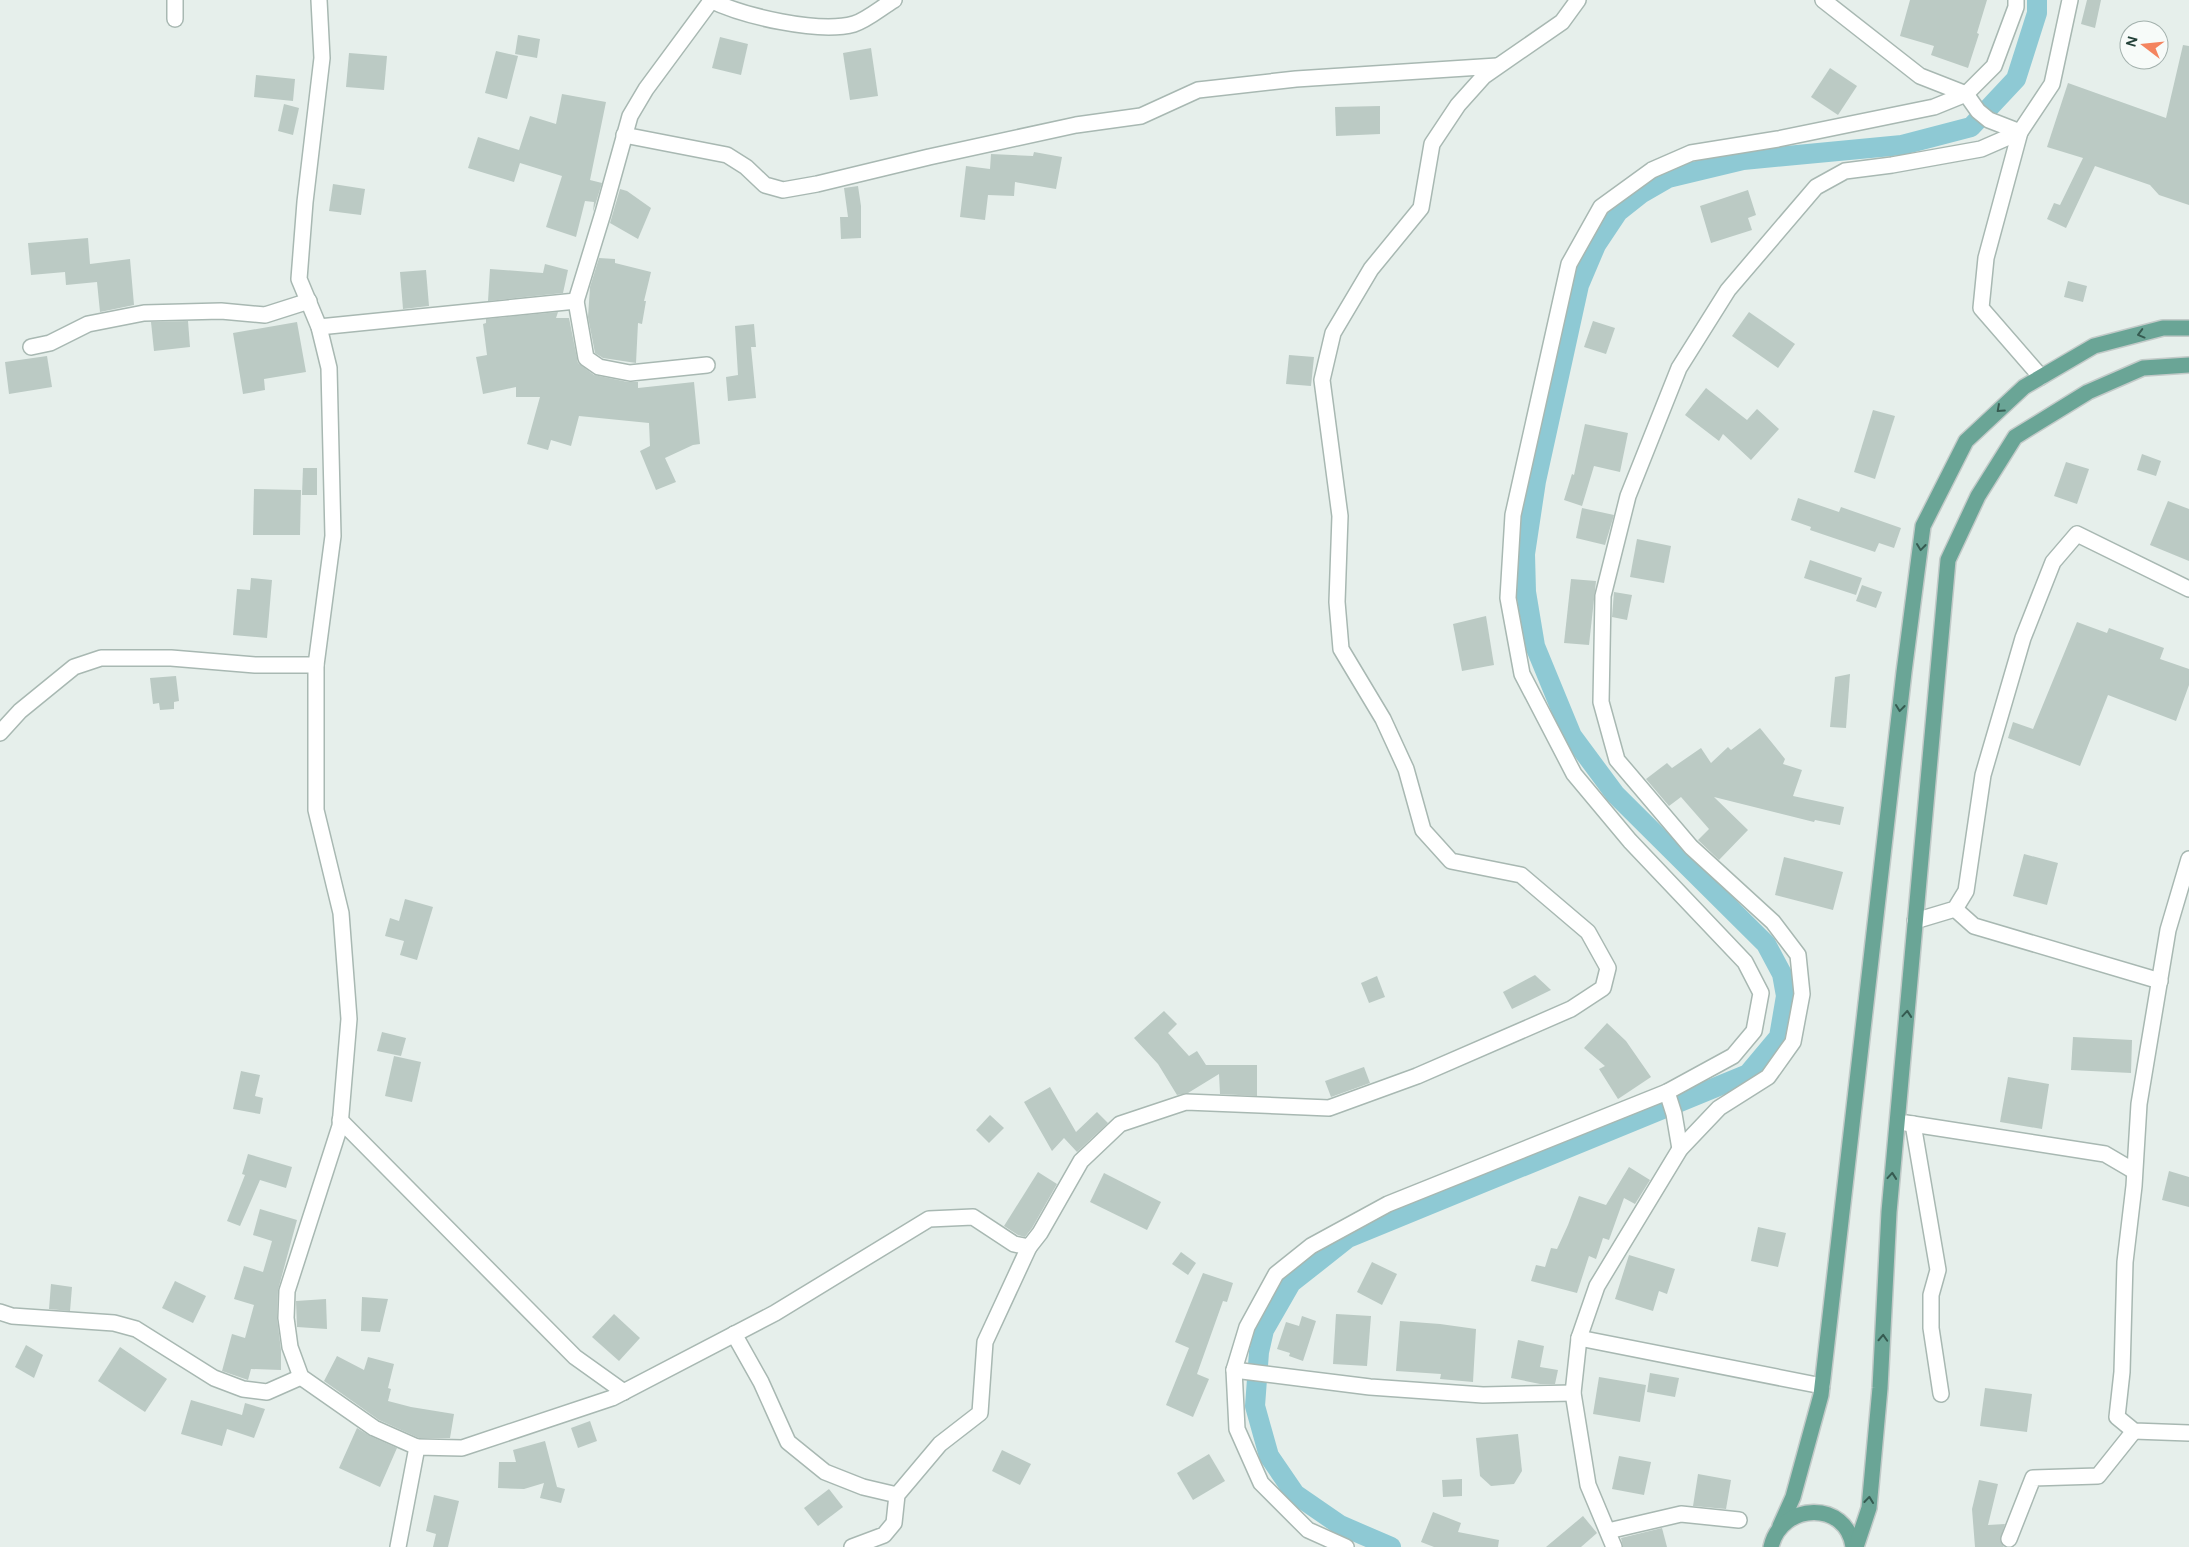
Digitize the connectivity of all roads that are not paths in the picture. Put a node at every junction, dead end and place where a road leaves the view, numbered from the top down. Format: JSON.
{"nodes":[{"id":1,"x":175,"y":0,"type":"edge"},
{"id":2,"x":319,"y":0,"type":"edge"},
{"id":3,"x":711,"y":0,"type":"edge"},
{"id":4,"x":894,"y":0,"type":"edge"},
{"id":5,"x":1578,"y":0,"type":"edge"},
{"id":6,"x":1823,"y":0,"type":"edge"},
{"id":7,"x":2016,"y":0,"type":"edge"},
{"id":8,"x":2070,"y":0,"type":"edge"},
{"id":9,"x":175,"y":19,"type":"dead end"},
{"id":10,"x":1499,"y":66,"type":"junction"},
{"id":11,"x":1966,"y":94,"type":"junction"},
{"id":12,"x":2020,"y":132,"type":"junction"},
{"id":13,"x":624,"y":135,"type":"junction"},
{"id":14,"x":309,"y":301,"type":"junction"},
{"id":15,"x":576,"y":301,"type":"junction"},
{"id":16,"x":319,"y":327,"type":"junction"},
{"id":17,"x":2189,"y":328,"type":"edge"},
{"id":18,"x":31,"y":347,"type":"dead end"},
{"id":19,"x":707,"y":365,"type":"dead end"},
{"id":20,"x":2189,"y":365,"type":"edge"},
{"id":21,"x":2041,"y":378,"type":"junction"},
{"id":22,"x":2189,"y":589,"type":"edge"},
{"id":23,"x":316,"y":665,"type":"junction"},
{"id":24,"x":0,"y":733,"type":"edge"},
{"id":25,"x":2189,"y":859,"type":"edge"},
{"id":26,"x":1955,"y":909,"type":"junction"},
{"id":27,"x":1915,"y":921,"type":"junction"},
{"id":28,"x":2160,"y":981,"type":"junction"},
{"id":29,"x":1668,"y":1095,"type":"junction"},
{"id":30,"x":340,"y":1120,"type":"junction"},
{"id":31,"x":1897,"y":1122,"type":"junction"},
{"id":32,"x":1913,"y":1124,"type":"junction"},
{"id":33,"x":1680,"y":1149,"type":"junction"},
{"id":34,"x":2134,"y":1171,"type":"junction"},
{"id":35,"x":1029,"y":1246,"type":"junction"},
{"id":36,"x":0,"y":1312,"type":"edge"},
{"id":37,"x":734,"y":1334,"type":"junction"},
{"id":38,"x":1579,"y":1338,"type":"junction"},
{"id":39,"x":1248,"y":1371,"type":"junction"},
{"id":40,"x":301,"y":1376,"type":"junction"},
{"id":41,"x":1822,"y":1386,"type":"junction"},
{"id":42,"x":624,"y":1392,"type":"junction"},
{"id":43,"x":1573,"y":1393,"type":"junction"},
{"id":44,"x":1941,"y":1394,"type":"dead end"},
{"id":45,"x":2134,"y":1431,"type":"junction"},
{"id":46,"x":2189,"y":1433,"type":"edge"},
{"id":47,"x":417,"y":1447,"type":"junction"},
{"id":48,"x":897,"y":1495,"type":"junction"},
{"id":49,"x":1739,"y":1520,"type":"dead end"},
{"id":50,"x":1780,"y":1526,"type":"junction"},
{"id":51,"x":1608,"y":1531,"type":"junction"},
{"id":52,"x":2009,"y":1539,"type":"dead end"},
{"id":53,"x":398,"y":1547,"type":"edge"},
{"id":54,"x":852,"y":1547,"type":"edge"},
{"id":55,"x":1346,"y":1547,"type":"edge"},
{"id":56,"x":1614,"y":1547,"type":"edge"},
{"id":57,"x":1771,"y":1547,"type":"edge"},
{"id":58,"x":1855,"y":1547,"type":"edge"}],
"edges":[{"from":1,"to":9,"type":"street"},
{"from":2,"to":14,"type":"street"},
{"from":3,"to":4,"type":"street"},
{"from":3,"to":13,"type":"street"},
{"from":5,"to":10,"type":"street"},
{"from":6,"to":11,"type":"street"},
{"from":7,"to":11,"type":"street"},
{"from":8,"to":12,"type":"street"},
{"from":10,"to":13,"type":"street"},
{"from":10,"to":35,"type":"street"},
{"from":11,"to":12,"type":"street"},
{"from":11,"to":29,"type":"street"},
{"from":12,"to":21,"type":"street"},
{"from":12,"to":33,"type":"street"},
{"from":13,"to":15,"type":"street"},
{"from":14,"to":16,"type":"street"},
{"from":14,"to":18,"type":"street"},
{"from":15,"to":16,"type":"street"},
{"from":15,"to":19,"type":"street"},
{"from":16,"to":23,"type":"street"},
{"from":17,"to":21,"type":"main road","one_way":true},
{"from":20,"to":27,"type":"main road"},
{"from":21,"to":41,"type":"main road","one_way":true},
{"from":22,"to":26,"type":"street"},
{"from":23,"to":24,"type":"street"},
{"from":23,"to":30,"type":"street"},
{"from":25,"to":28,"type":"street"},
{"from":26,"to":27,"type":"street"},
{"from":26,"to":28,"type":"street"},
{"from":31,"to":27,"type":"main road","one_way":true},
{"from":28,"to":34,"type":"street"},
{"from":29,"to":33,"type":"street"},
{"from":29,"to":39,"type":"street"},
{"from":30,"to":40,"type":"street"},
{"from":30,"to":42,"type":"street"},
{"from":31,"to":32,"type":"street"},
{"from":58,"to":31,"type":"main road","one_way":true},
{"from":32,"to":34,"type":"street"},
{"from":32,"to":44,"type":"street"},
{"from":33,"to":38,"type":"street"},
{"from":34,"to":45,"type":"street"},
{"from":35,"to":37,"type":"street"},
{"from":35,"to":48,"type":"street"},
{"from":36,"to":40,"type":"street"},
{"from":37,"to":42,"type":"street"},
{"from":37,"to":48,"type":"street"},
{"from":38,"to":41,"type":"street"},
{"from":38,"to":43,"type":"street"},
{"from":39,"to":43,"type":"street"},
{"from":39,"to":55,"type":"street"},
{"from":40,"to":47,"type":"street"},
{"from":41,"to":50,"type":"main road"},
{"from":42,"to":47,"type":"street"},
{"from":43,"to":51,"type":"street"},
{"from":45,"to":46,"type":"street"},
{"from":45,"to":52,"type":"street"},
{"from":47,"to":53,"type":"street"},
{"from":48,"to":54,"type":"street"},
{"from":49,"to":51,"type":"street"},
{"from":50,"to":57,"type":"main road"},
{"from":50,"to":58,"type":"main road"},
{"from":51,"to":56,"type":"street"}]}
